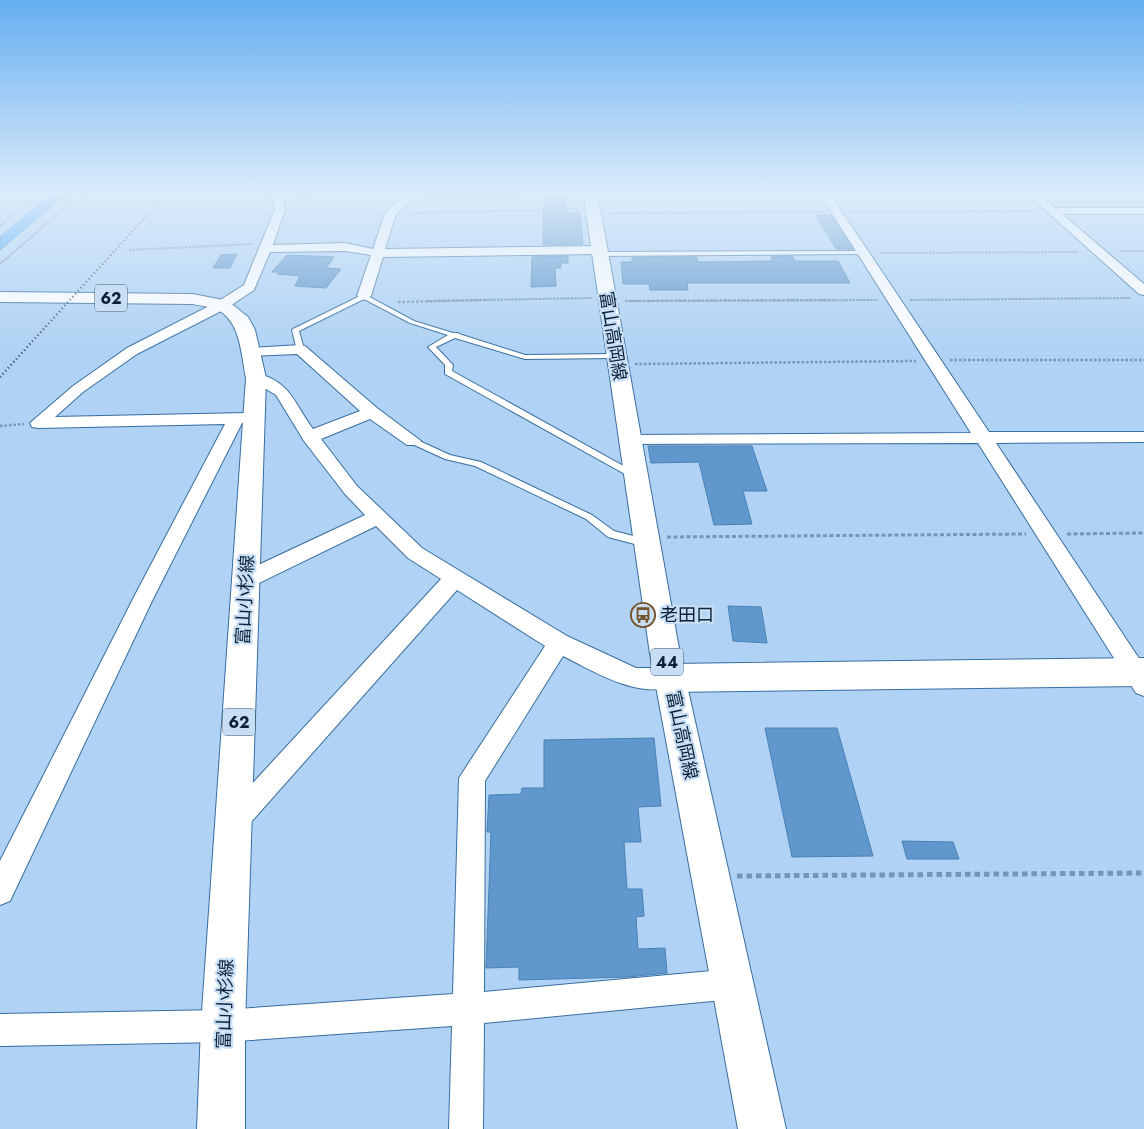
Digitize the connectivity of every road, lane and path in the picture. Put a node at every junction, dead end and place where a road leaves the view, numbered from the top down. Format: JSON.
{"nodes":[{"id":1,"x":23,"y":244,"type":"edge"},
{"id":2,"x":381,"y":244,"type":"edge"},
{"id":3,"x":599,"y":244,"type":"edge"},
{"id":4,"x":855,"y":244,"type":"edge"},
{"id":5,"x":1089,"y":244,"type":"edge"},
{"id":6,"x":267,"y":246,"type":"junction"},
{"id":7,"x":129,"y":250,"type":"dead end"},
{"id":8,"x":1144,"y":251,"type":"edge"},
{"id":9,"x":378,"y":252,"type":"junction"},
{"id":10,"x":600,"y":252,"type":"junction"},
{"id":11,"x":1098,"y":252,"type":"junction"},
{"id":12,"x":860,"y":253,"type":"junction"},
{"id":13,"x":0,"y":264,"type":"edge"},
{"id":14,"x":1144,"y":292,"type":"edge"},
{"id":15,"x":364,"y":296,"type":"junction"},
{"id":16,"x":0,"y":297,"type":"edge"},
{"id":17,"x":607,"y":298,"type":"junction"},
{"id":18,"x":377,"y":303,"type":"junction"},
{"id":19,"x":222,"y":305,"type":"junction"},
{"id":20,"x":456,"y":334,"type":"junction"},
{"id":21,"x":300,"y":349,"type":"junction"},
{"id":22,"x":251,"y":352,"type":"junction"},
{"id":23,"x":617,"y":360,"type":"junction"},
{"id":24,"x":931,"y":360,"type":"junction"},
{"id":25,"x":1144,"y":360,"type":"edge"},
{"id":26,"x":256,"y":378,"type":"junction"},
{"id":27,"x":371,"y":412,"type":"junction"},
{"id":28,"x":245,"y":419,"type":"junction"},
{"id":29,"x":38,"y":423,"type":"junction"},
{"id":30,"x":0,"y":426,"type":"edge"},
{"id":31,"x":310,"y":436,"type":"junction"},
{"id":32,"x":1144,"y":436,"type":"edge"},
{"id":33,"x":982,"y":438,"type":"junction"},
{"id":34,"x":630,"y":440,"type":"junction"},
{"id":35,"x":413,"y":441,"type":"joint"},
{"id":36,"x":636,"y":476,"type":"junction"},
{"id":37,"x":379,"y":516,"type":"junction"},
{"id":38,"x":1144,"y":533,"type":"edge"},
{"id":39,"x":1045,"y":534,"type":"junction"},
{"id":40,"x":647,"y":540,"type":"junction"},
{"id":41,"x":455,"y":578,"type":"junction"},
{"id":42,"x":246,"y":580,"type":"junction"},
{"id":43,"x":559,"y":643,"type":"junction"},
{"id":44,"x":1141,"y":677,"type":"edge"},
{"id":45,"x":670,"y":678,"type":"junction"},
{"id":46,"x":234,"y":822,"type":"junction"},
{"id":47,"x":1144,"y":873,"type":"edge"},
{"id":48,"x":711,"y":877,"type":"junction"},
{"id":49,"x":0,"y":891,"type":"edge"},
{"id":50,"x":733,"y":984,"type":"junction"},
{"id":51,"x":468,"y":1009,"type":"junction"},
{"id":52,"x":223,"y":1026,"type":"junction"},
{"id":53,"x":0,"y":1030,"type":"edge"},
{"id":54,"x":221,"y":1129,"type":"edge"},
{"id":55,"x":466,"y":1129,"type":"edge"},
{"id":56,"x":762,"y":1129,"type":"edge"}],
"edges":[{"from":1,"to":13,"type":"path"},
{"from":2,"to":9,"type":"street"},
{"from":3,"to":10,"type":"main road","name":"富山高岡線","number":"44"},
{"from":4,"to":12,"type":"street"},
{"from":5,"to":11,"type":"street"},
{"from":6,"to":7,"type":"path"},
{"from":6,"to":9,"type":"street"},
{"from":6,"to":19,"type":"street"},
{"from":8,"to":11,"type":"path"},
{"from":9,"to":10,"type":"street"},
{"from":9,"to":15,"type":"street"},
{"from":10,"to":12,"type":"lane"},
{"from":10,"to":17,"type":"main road","name":"富山高岡線","number":"44"},
{"from":11,"to":12,"type":"path"},
{"from":11,"to":14,"type":"street"},
{"from":12,"to":24,"type":"street"},
{"from":15,"to":18,"type":"lane"},
{"from":15,"to":21,"type":"lane"},
{"from":16,"to":19,"type":"main road","name":"富山小杉線","number":"62"},
{"from":17,"to":18,"type":"path"},
{"from":17,"to":23,"type":"main road","name":"富山高岡線","number":"44"},
{"from":18,"to":20,"type":"lane"},
{"from":19,"to":22,"type":"main road","name":"富山小杉線","number":"62"},
{"from":19,"to":29,"type":"street"},
{"from":20,"to":23,"type":"lane"},
{"from":20,"to":36,"type":"lane"},
{"from":21,"to":22,"type":"street"},
{"from":21,"to":27,"type":"street"},
{"from":22,"to":26,"type":"main road","name":"富山小杉線","number":"62"},
{"from":23,"to":24,"type":"path"},
{"from":23,"to":34,"type":"main road","name":"富山高岡線","number":"44"},
{"from":24,"to":25,"type":"path"},
{"from":24,"to":33,"type":"street"},
{"from":26,"to":28,"type":"main road","name":"富山小杉線","number":"62"},
{"from":26,"to":31,"type":"street"},
{"from":27,"to":31,"type":"street"},
{"from":27,"to":35,"type":"street"},
{"from":28,"to":29,"type":"street"},
{"from":28,"to":42,"type":"main road","name":"富山小杉線","number":"62"},
{"from":28,"to":49,"type":"street"},
{"from":29,"to":30,"type":"path"},
{"from":31,"to":37,"type":"street"},
{"from":32,"to":33,"type":"street"},
{"from":33,"to":34,"type":"street"},
{"from":33,"to":39,"type":"street"},
{"from":34,"to":36,"type":"main road","name":"富山高岡線","number":"44"},
{"from":35,"to":40,"type":"lane"},
{"from":36,"to":40,"type":"main road","name":"富山高岡線","number":"44"},
{"from":37,"to":41,"type":"street"},
{"from":37,"to":42,"type":"street"},
{"from":38,"to":39,"type":"path"},
{"from":39,"to":40,"type":"path"},
{"from":39,"to":44,"type":"street"},
{"from":40,"to":45,"type":"main road","name":"富山高岡線","number":"44"},
{"from":41,"to":43,"type":"street"},
{"from":41,"to":46,"type":"street"},
{"from":42,"to":46,"type":"main road","name":"富山小杉線","number":"62"},
{"from":43,"to":45,"type":"street"},
{"from":43,"to":51,"type":"street"},
{"from":44,"to":45,"type":"main road"},
{"from":45,"to":48,"type":"main road","name":"富山高岡線","number":"44"},
{"from":46,"to":52,"type":"main road","name":"富山小杉線","number":"62"},
{"from":47,"to":48,"type":"path"},
{"from":48,"to":50,"type":"main road","name":"富山高岡線","number":"44"},
{"from":50,"to":51,"type":"street"},
{"from":50,"to":56,"type":"main road","name":"富山高岡線","number":"44"},
{"from":51,"to":52,"type":"street"},
{"from":51,"to":55,"type":"street"},
{"from":52,"to":53,"type":"street"},
{"from":52,"to":54,"type":"main road","name":"富山小杉線","number":"62"}]}
